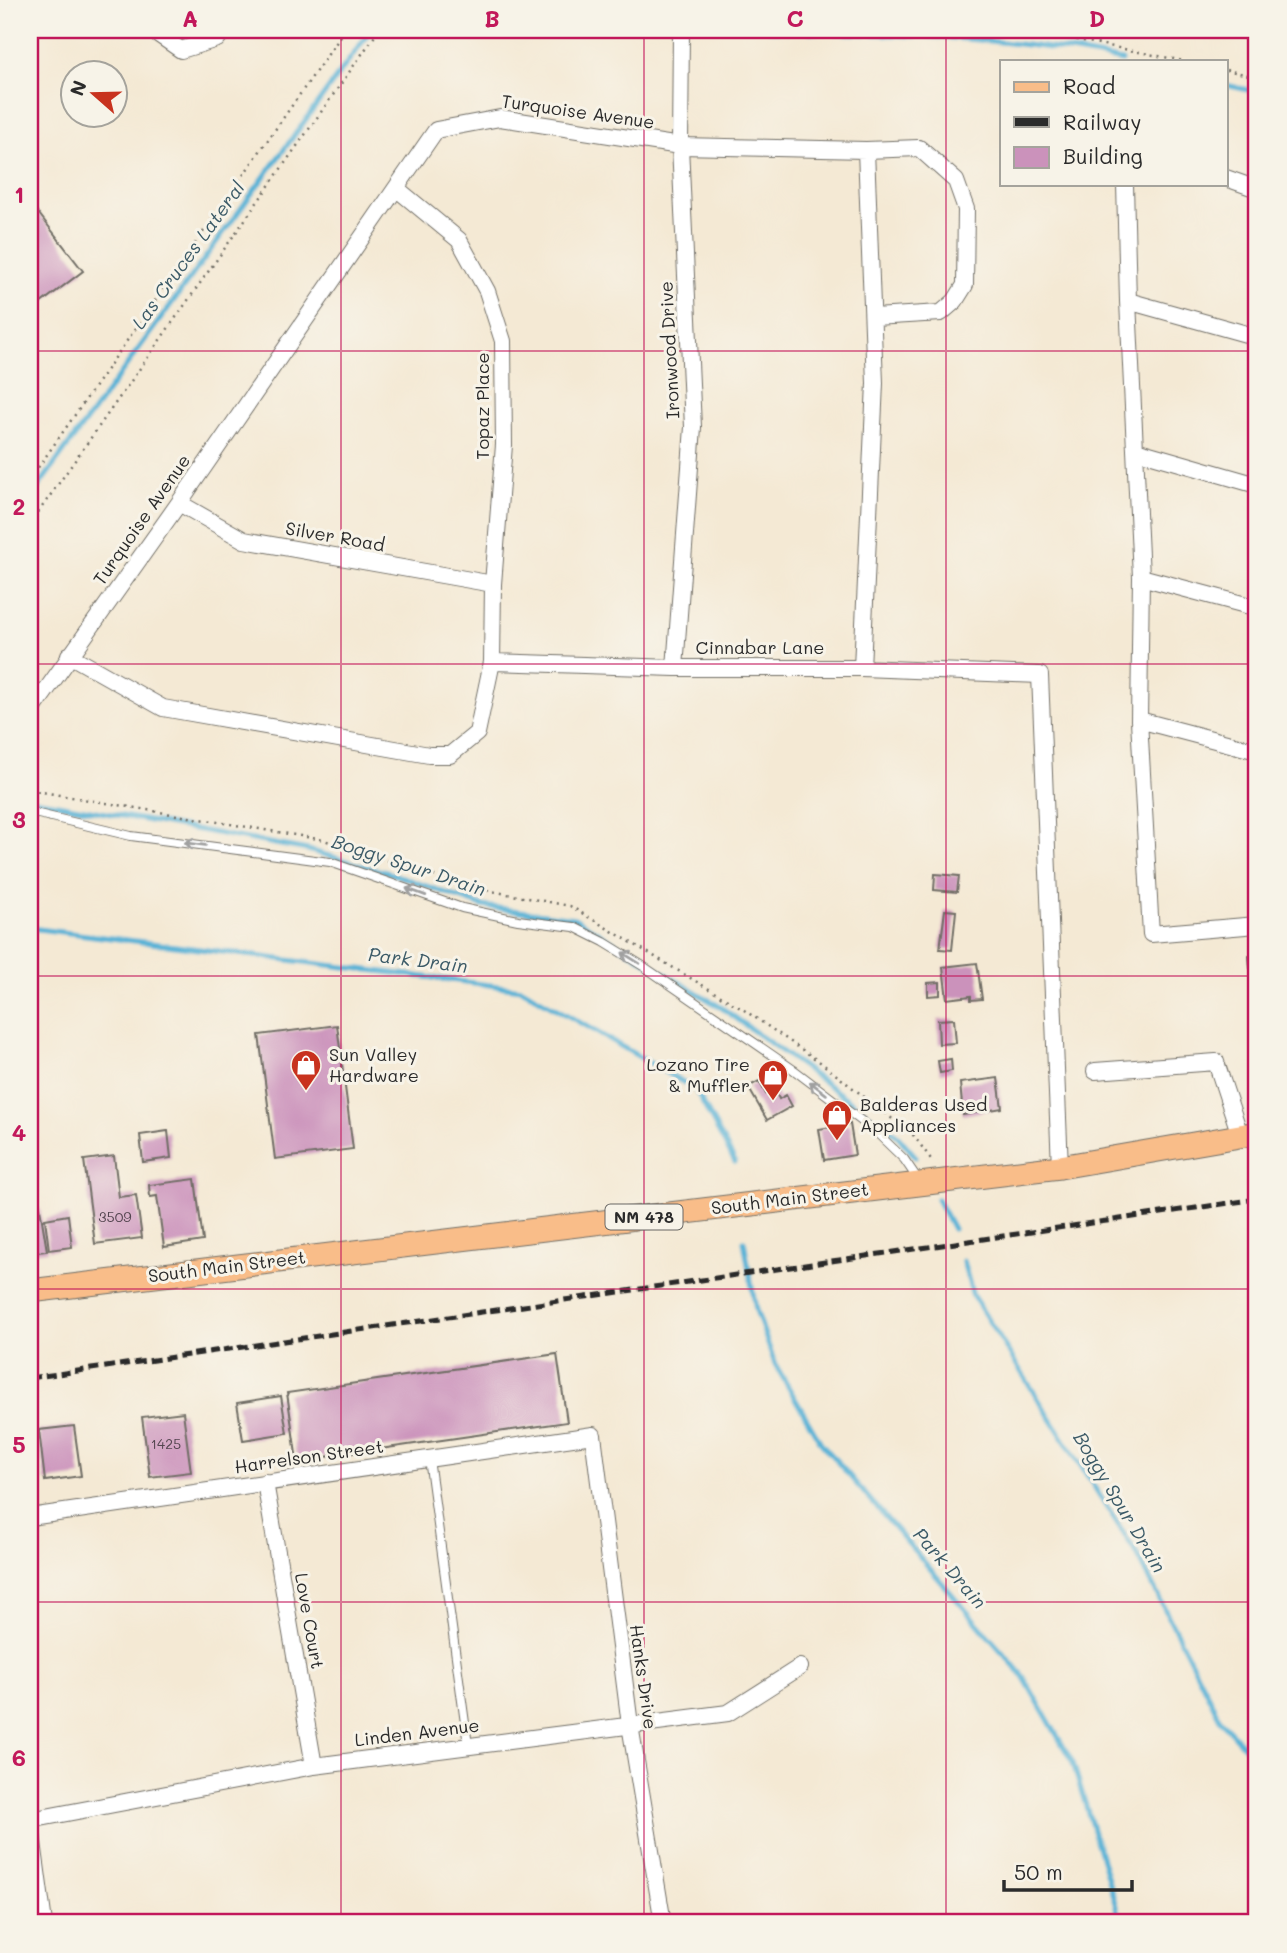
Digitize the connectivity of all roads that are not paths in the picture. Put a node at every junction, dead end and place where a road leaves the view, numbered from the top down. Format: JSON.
{"nodes":[{"id":1,"x":152,"y":30,"type":"edge"},
{"id":2,"x":224,"y":30,"type":"edge"},
{"id":3,"x":681,"y":30,"type":"edge"},
{"id":4,"x":680,"y":146,"type":"junction"},
{"id":5,"x":866,"y":150,"type":"junction"},
{"id":6,"x":1228,"y":179,"type":"edge"},
{"id":7,"x":1125,"y":186,"type":"edge"},
{"id":8,"x":396,"y":187,"type":"junction"},
{"id":9,"x":1257,"y":189,"type":"edge"},
{"id":10,"x":1128,"y":301,"type":"junction"},
{"id":11,"x":874,"y":317,"type":"junction"},
{"id":12,"x":1257,"y":337,"type":"edge"},
{"id":13,"x":1135,"y":450,"type":"junction"},
{"id":14,"x":1257,"y":485,"type":"edge"},
{"id":15,"x":179,"y":503,"type":"junction"},
{"id":16,"x":1141,"y":577,"type":"junction"},
{"id":17,"x":493,"y":584,"type":"junction"},
{"id":18,"x":1257,"y":608,"type":"edge"},
{"id":19,"x":69,"y":655,"type":"junction"},
{"id":20,"x":492,"y":662,"type":"junction"},
{"id":21,"x":862,"y":667,"type":"junction"},
{"id":22,"x":674,"y":668,"type":"junction"},
{"id":23,"x":30,"y":713,"type":"edge"},
{"id":24,"x":1139,"y":720,"type":"junction"},
{"id":25,"x":1257,"y":751,"type":"edge"},
{"id":26,"x":30,"y":812,"type":"edge"},
{"id":27,"x":1257,"y":925,"type":"edge"},
{"id":28,"x":1094,"y":1071,"type":"dead end"},
{"id":29,"x":1249,"y":1134,"type":"edge"},
{"id":30,"x":1060,"y":1167,"type":"junction"},
{"id":31,"x":921,"y":1183,"type":"junction"},
{"id":32,"x":30,"y":1291,"type":"edge"},
{"id":33,"x":593,"y":1435,"type":"joint"},
{"id":34,"x":429,"y":1459,"type":"junction"},
{"id":35,"x":265,"y":1482,"type":"junction"},
{"id":36,"x":30,"y":1517,"type":"edge"},
{"id":37,"x":800,"y":1667,"type":"dead end"},
{"id":38,"x":630,"y":1725,"type":"junction"},
{"id":39,"x":468,"y":1745,"type":"junction"},
{"id":40,"x":314,"y":1766,"type":"junction"},
{"id":41,"x":30,"y":1820,"type":"edge"},
{"id":42,"x":44,"y":1923,"type":"edge"},
{"id":43,"x":663,"y":1923,"type":"edge"}],
"edges":[{"from":1,"to":2,"type":"street"},
{"from":3,"to":4,"type":"street","name":"Ironwood Drive"},
{"from":4,"to":5,"type":"street","name":"Turquoise Avenue"},
{"from":4,"to":8,"type":"street","name":"Turquoise Avenue"},
{"from":4,"to":22,"type":"street","name":"Ironwood Drive"},
{"from":5,"to":11,"type":"street"},
{"from":5,"to":11,"type":"street","name":"Turquoise Avenue"},
{"from":6,"to":9,"type":"street"},
{"from":7,"to":10,"type":"street"},
{"from":8,"to":15,"type":"street","name":"Turquoise Avenue"},
{"from":8,"to":17,"type":"street","name":"Topaz Place"},
{"from":10,"to":12,"type":"street"},
{"from":10,"to":13,"type":"street"},
{"from":11,"to":21,"type":"street"},
{"from":13,"to":14,"type":"street"},
{"from":13,"to":16,"type":"street"},
{"from":15,"to":17,"type":"street","name":"Silver Road"},
{"from":15,"to":19,"type":"street","name":"Turquoise Avenue"},
{"from":16,"to":18,"type":"street"},
{"from":16,"to":24,"type":"street"},
{"from":17,"to":20,"type":"street","name":"Topaz Place"},
{"from":19,"to":20,"type":"street"},
{"from":19,"to":23,"type":"street","name":"Turquoise Avenue"},
{"from":20,"to":22,"type":"street","name":"Cinnabar Lane"},
{"from":21,"to":22,"type":"street","name":"Cinnabar Lane"},
{"from":21,"to":30,"type":"street","name":"Cinnabar Lane"},
{"from":24,"to":25,"type":"street"},
{"from":24,"to":27,"type":"street"},
{"from":31,"to":26,"type":"lane","one_way":true},
{"from":28,"to":29,"type":"street"},
{"from":29,"to":30,"type":"main road","name":"South Main Street","number":"NM 478"},
{"from":30,"to":31,"type":"main road","name":"South Main Street","number":"NM 478"},
{"from":31,"to":32,"type":"main road","name":"South Main Street","number":"NM 478"},
{"from":33,"to":34,"type":"street","name":"Harrelson Street"},
{"from":33,"to":38,"type":"street","name":"Hanks Drive"},
{"from":34,"to":35,"type":"street","name":"Harrelson Street"},
{"from":34,"to":39,"type":"lane"},
{"from":35,"to":36,"type":"street","name":"Harrelson Street"},
{"from":35,"to":40,"type":"street","name":"Love Court"},
{"from":37,"to":38,"type":"street","name":"Linden Avenue"},
{"from":38,"to":39,"type":"street","name":"Linden Avenue"},
{"from":38,"to":43,"type":"street","name":"Hanks Drive"},
{"from":39,"to":40,"type":"street","name":"Linden Avenue"},
{"from":40,"to":41,"type":"street","name":"Linden Avenue"},
{"from":41,"to":42,"type":"street"}]}
